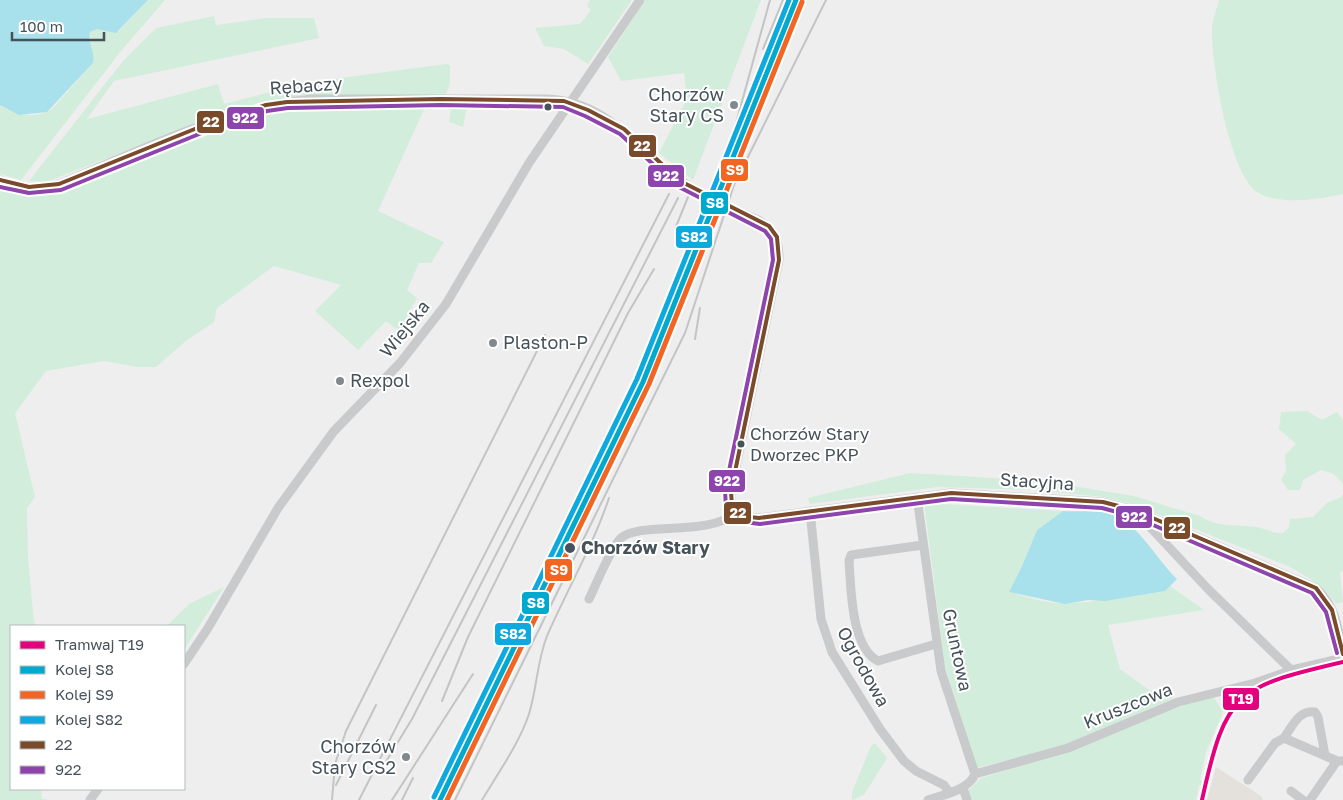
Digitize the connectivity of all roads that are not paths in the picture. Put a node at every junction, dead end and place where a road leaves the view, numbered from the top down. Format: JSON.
{"nodes":[{"id":1,"x":640,"y":0,"type":"edge"},
{"id":2,"x":571,"y":103,"type":"junction"},
{"id":3,"x":0,"y":180,"type":"edge"},
{"id":4,"x":692,"y":188,"type":"tunnel mouth"},
{"id":5,"x":737,"y":211,"type":"tunnel mouth"},
{"id":6,"x":917,"y":496,"type":"junction"},
{"id":7,"x":810,"y":510,"type":"junction"},
{"id":8,"x":1134,"y":510,"type":"junction"},
{"id":9,"x":736,"y":513,"type":"junction"},
{"id":10,"x":923,"y":545,"type":"junction"},
{"id":11,"x":589,"y":599,"type":"dead end"},
{"id":12,"x":936,"y":644,"type":"junction"},
{"id":13,"x":1343,"y":652,"type":"edge"},
{"id":14,"x":1343,"y":658,"type":"edge"},
{"id":15,"x":185,"y":662,"type":"edge"},
{"id":16,"x":1292,"y":670,"type":"junction"},
{"id":17,"x":1284,"y":738,"type":"junction"},
{"id":18,"x":1325,"y":755,"type":"junction"},
{"id":19,"x":1340,"y":761,"type":"edge"},
{"id":20,"x":976,"y":774,"type":"junction"},
{"id":21,"x":1248,"y":780,"type":"dead end"},
{"id":22,"x":963,"y":788,"type":"junction"},
{"id":23,"x":1292,"y":791,"type":"dead end"},
{"id":24,"x":950,"y":792,"type":"junction"},
{"id":25,"x":928,"y":800,"type":"edge"},
{"id":26,"x":967,"y":800,"type":"edge"},
{"id":27,"x":1303,"y":800,"type":"edge"},
{"id":28,"x":1310,"y":800,"type":"edge"}],
"edges":[{"from":1,"to":2,"type":"street","name":"Wiejska"},
{"from":2,"to":3,"type":"street","name":"Rębaczy"},
{"from":2,"to":4,"type":"street","name":"Rębaczy"},
{"from":2,"to":15,"type":"street","name":"Wiejska"},
{"from":5,"to":9,"type":"street"},
{"from":6,"to":7,"type":"street","name":"Stacyjna"},
{"from":6,"to":8,"type":"street","name":"Stacyjna"},
{"from":6,"to":10,"type":"street","name":"Gruntowa"},
{"from":7,"to":9,"type":"street","name":"Stacyjna"},
{"from":7,"to":24,"type":"street","name":"Ogrodowa"},
{"from":8,"to":13,"type":"street","name":"Stacyjna"},
{"from":8,"to":16,"type":"street"},
{"from":9,"to":11,"type":"street"},
{"from":10,"to":12,"type":"street","name":"Gruntowa"},
{"from":10,"to":12,"type":"street"},
{"from":12,"to":20,"type":"street","name":"Gruntowa"},
{"from":14,"to":16,"type":"street","name":"Kruszcowa"},
{"from":16,"to":20,"type":"street","name":"Kruszcowa"},
{"from":17,"to":18,"type":"street"},
{"from":17,"to":18,"type":"street"},
{"from":17,"to":21,"type":"street"},
{"from":18,"to":19,"type":"street"},
{"from":19,"to":28,"type":"street"},
{"from":20,"to":22,"type":"street"},
{"from":22,"to":24,"type":"street"},
{"from":22,"to":26,"type":"street"},
{"from":23,"to":27,"type":"street"},
{"from":24,"to":25,"type":"street"}]}
